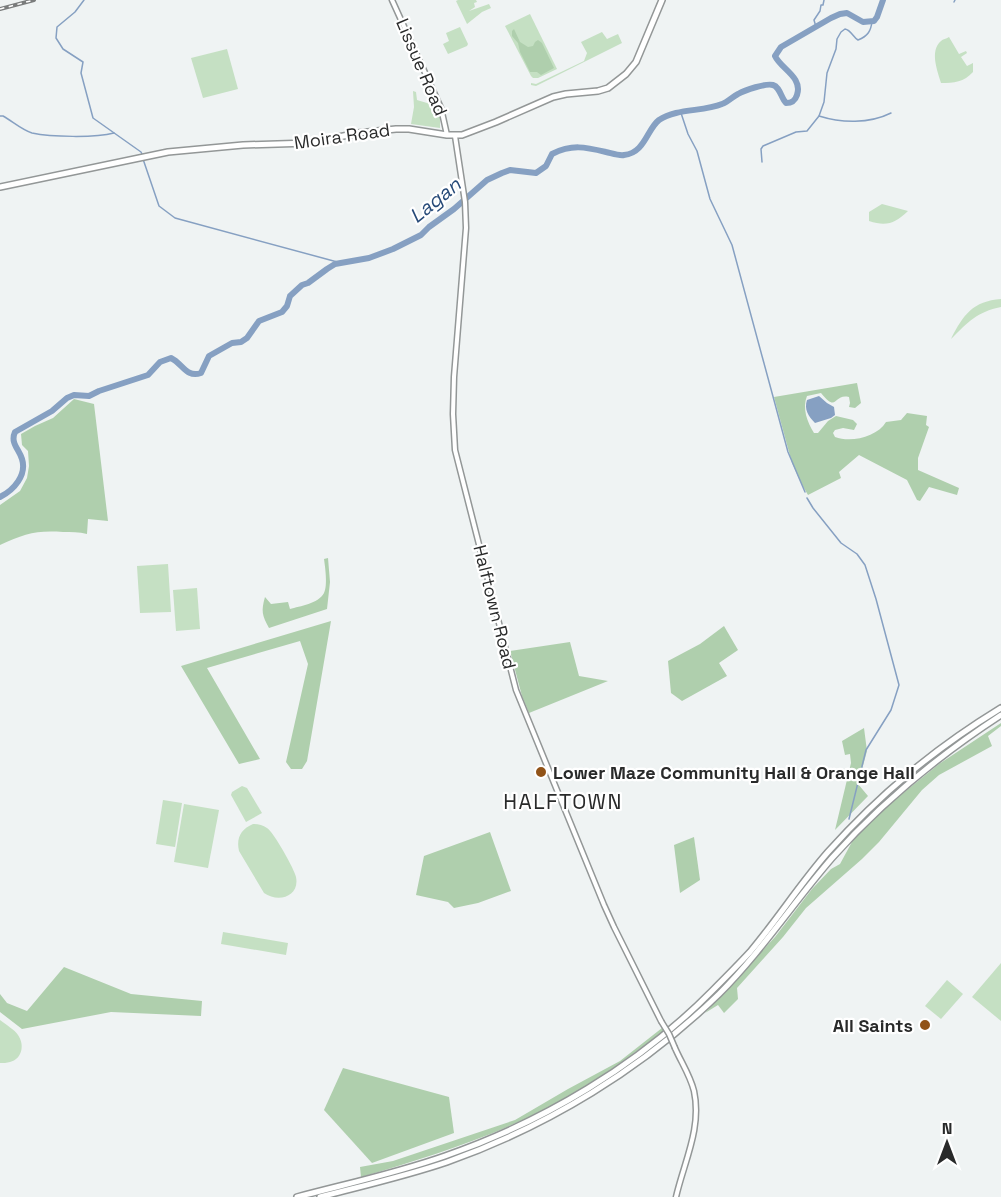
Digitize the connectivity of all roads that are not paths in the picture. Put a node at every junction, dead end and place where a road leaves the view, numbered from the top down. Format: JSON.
{"nodes":[{"id":1,"x":392,"y":0,"type":"edge"},
{"id":2,"x":662,"y":0,"type":"edge"},
{"id":3,"x":447,"y":135,"type":"junction"},
{"id":4,"x":455,"y":135,"type":"junction"},
{"id":5,"x":0,"y":187,"type":"edge"},
{"id":6,"x":1001,"y":708,"type":"edge"},
{"id":7,"x":1001,"y":715,"type":"edge"},
{"id":8,"x":297,"y":1197,"type":"edge"},
{"id":9,"x":320,"y":1197,"type":"edge"},
{"id":10,"x":676,"y":1197,"type":"edge"}],
"edges":[{"from":1,"to":3,"type":"street","name":"Lissue Road"},
{"from":2,"to":4,"type":"highway","name":"Moira Road"},
{"from":3,"to":4,"type":"highway","name":"Moira Road"},
{"from":3,"to":5,"type":"highway","name":"Moira Road"},
{"from":4,"to":10,"type":"street","name":"Halftown Road","bridge":true},
{"from":6,"to":8,"type":"highway"},
{"from":7,"to":9,"type":"highway"}]}
